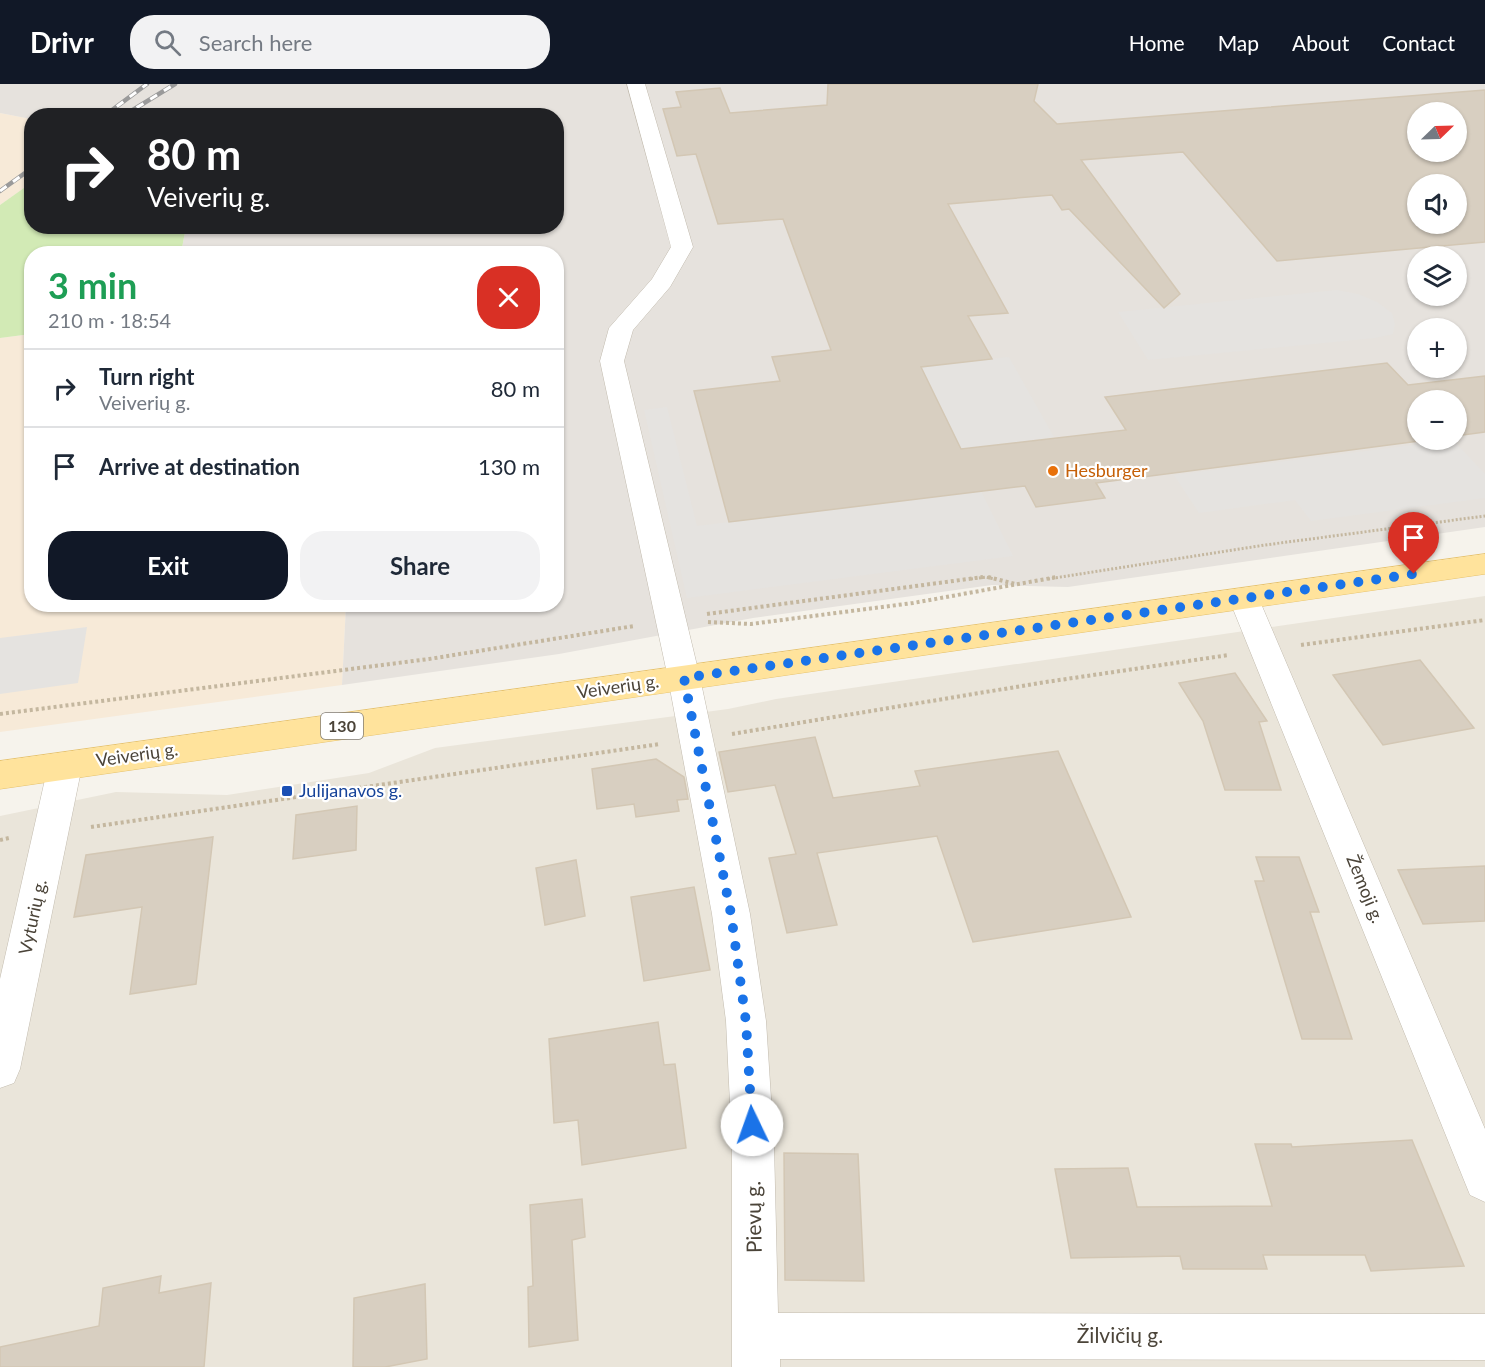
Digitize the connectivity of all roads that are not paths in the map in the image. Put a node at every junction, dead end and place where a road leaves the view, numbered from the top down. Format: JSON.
{"nodes":[{"id":1,"x":636,"y":84,"type":"edge"},
{"id":2,"x":1485,"y":564,"type":"edge"},
{"id":3,"x":1244,"y":598,"type":"junction"},
{"id":4,"x":684,"y":678,"type":"junction"},
{"id":5,"x":65,"y":766,"type":"junction"},
{"id":6,"x":0,"y":775,"type":"edge"},
{"id":7,"x":0,"y":1069,"type":"edge"},
{"id":8,"x":1485,"y":1180,"type":"edge"},
{"id":9,"x":1485,"y":1337,"type":"edge"},
{"id":10,"x":756,"y":1351,"type":"edge"}],
"edges":[{"from":1,"to":4,"type":"street","name":"Pievų g."},
{"from":2,"to":3,"type":"main road","name":"Veiverių g.","number":"130"},
{"from":3,"to":4,"type":"main road","name":"Veiverių g.","number":"130"},
{"from":3,"to":8,"type":"street","name":"Žemoji g."},
{"from":4,"to":5,"type":"main road","name":"Veiverių g.","number":"130"},
{"from":4,"to":10,"type":"street","name":"Pievų g."},
{"from":5,"to":6,"type":"main road","name":"Veiverių g.","number":"130"},
{"from":5,"to":7,"type":"street","name":"Vyturių g."},
{"from":9,"to":10,"type":"street","name":"Žilvičių g."}]}
